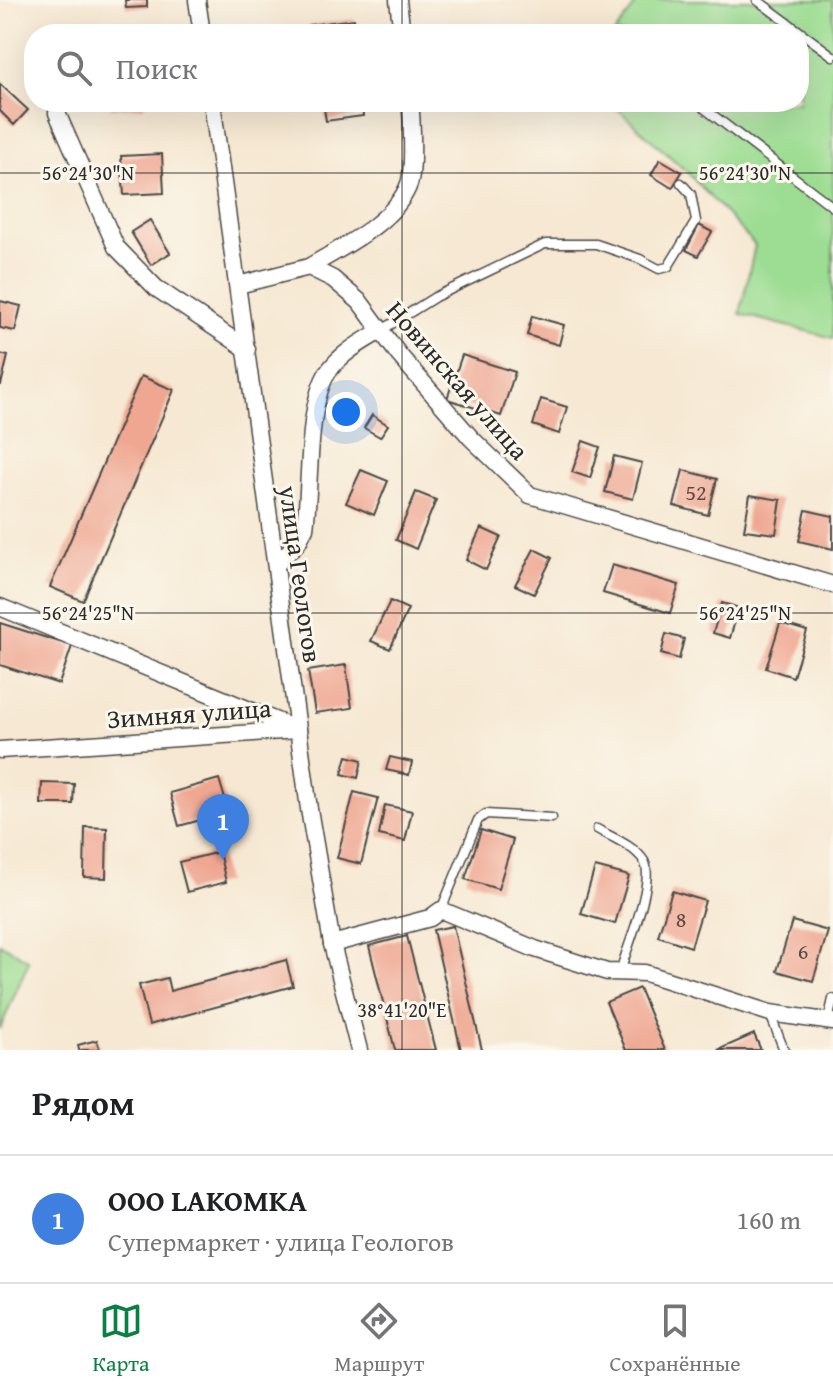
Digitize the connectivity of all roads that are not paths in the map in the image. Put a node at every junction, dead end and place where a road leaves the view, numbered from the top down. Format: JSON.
{"nodes":[{"id":1,"x":197,"y":0,"type":"edge"},
{"id":2,"x":398,"y":0,"type":"edge"},
{"id":3,"x":757,"y":0,"type":"edge"},
{"id":4,"x":201,"y":24,"type":"edge"},
{"id":5,"x":401,"y":24,"type":"edge"},
{"id":6,"x":790,"y":24,"type":"edge"},
{"id":7,"x":809,"y":38,"type":"edge"},
{"id":8,"x":833,"y":56,"type":"edge"},
{"id":9,"x":213,"y":112,"type":"edge"},
{"id":10,"x":410,"y":112,"type":"edge"},
{"id":11,"x":709,"y":112,"type":"edge"},
{"id":12,"x":57,"y":113,"type":"dead end"},
{"id":13,"x":681,"y":183,"type":"dead end"},
{"id":14,"x":833,"y":207,"type":"edge"},
{"id":15,"x":309,"y":267,"type":"junction"},
{"id":16,"x":238,"y":285,"type":"junction"},
{"id":17,"x":382,"y":330,"type":"junction"},
{"id":18,"x":247,"y":349,"type":"junction"},
{"id":19,"x":276,"y":565,"type":"junction"},
{"id":20,"x":833,"y":585,"type":"edge"},
{"id":21,"x":0,"y":607,"type":"edge"},
{"id":22,"x":298,"y":730,"type":"junction"},
{"id":23,"x":0,"y":750,"type":"edge"},
{"id":24,"x":552,"y":818,"type":"dead end"},
{"id":25,"x":597,"y":829,"type":"dead end"},
{"id":26,"x":441,"y":910,"type":"junction"},
{"id":27,"x":332,"y":944,"type":"junction"},
{"id":28,"x":620,"y":972,"type":"junction"},
{"id":29,"x":833,"y":999,"type":"edge"},
{"id":30,"x":770,"y":1013,"type":"junction"},
{"id":31,"x":830,"y":1022,"type":"edge"},
{"id":32,"x":359,"y":1050,"type":"edge"},
{"id":33,"x":784,"y":1050,"type":"edge"}],
"edges":[{"from":1,"to":4,"type":"street"},
{"from":2,"to":5,"type":"street"},
{"from":3,"to":6,"type":"lane"},
{"from":7,"to":8,"type":"lane"},
{"from":9,"to":16,"type":"street","name":"улица Геологов"},
{"from":10,"to":15,"type":"street"},
{"from":11,"to":14,"type":"lane"},
{"from":12,"to":18,"type":"street"},
{"from":13,"to":17,"type":"lane"},
{"from":15,"to":16,"type":"street"},
{"from":15,"to":17,"type":"street","name":"Новинская улица"},
{"from":16,"to":18,"type":"street","name":"улица Геологов"},
{"from":17,"to":19,"type":"street"},
{"from":17,"to":20,"type":"street","name":"Новинская улица"},
{"from":18,"to":19,"type":"street","name":"улица Геологов"},
{"from":19,"to":22,"type":"street","name":"улица Геологов"},
{"from":21,"to":22,"type":"street","name":"Зимняя улица"},
{"from":22,"to":23,"type":"street","name":"Зимняя улица"},
{"from":22,"to":27,"type":"street","name":"улица Геологов"},
{"from":24,"to":26,"type":"lane"},
{"from":25,"to":28,"type":"lane"},
{"from":26,"to":27,"type":"street"},
{"from":26,"to":28,"type":"street"},
{"from":27,"to":32,"type":"street","name":"улица Геологов"},
{"from":28,"to":30,"type":"street"},
{"from":29,"to":31,"type":"lane"},
{"from":30,"to":31,"type":"street"},
{"from":30,"to":33,"type":"lane"}]}
